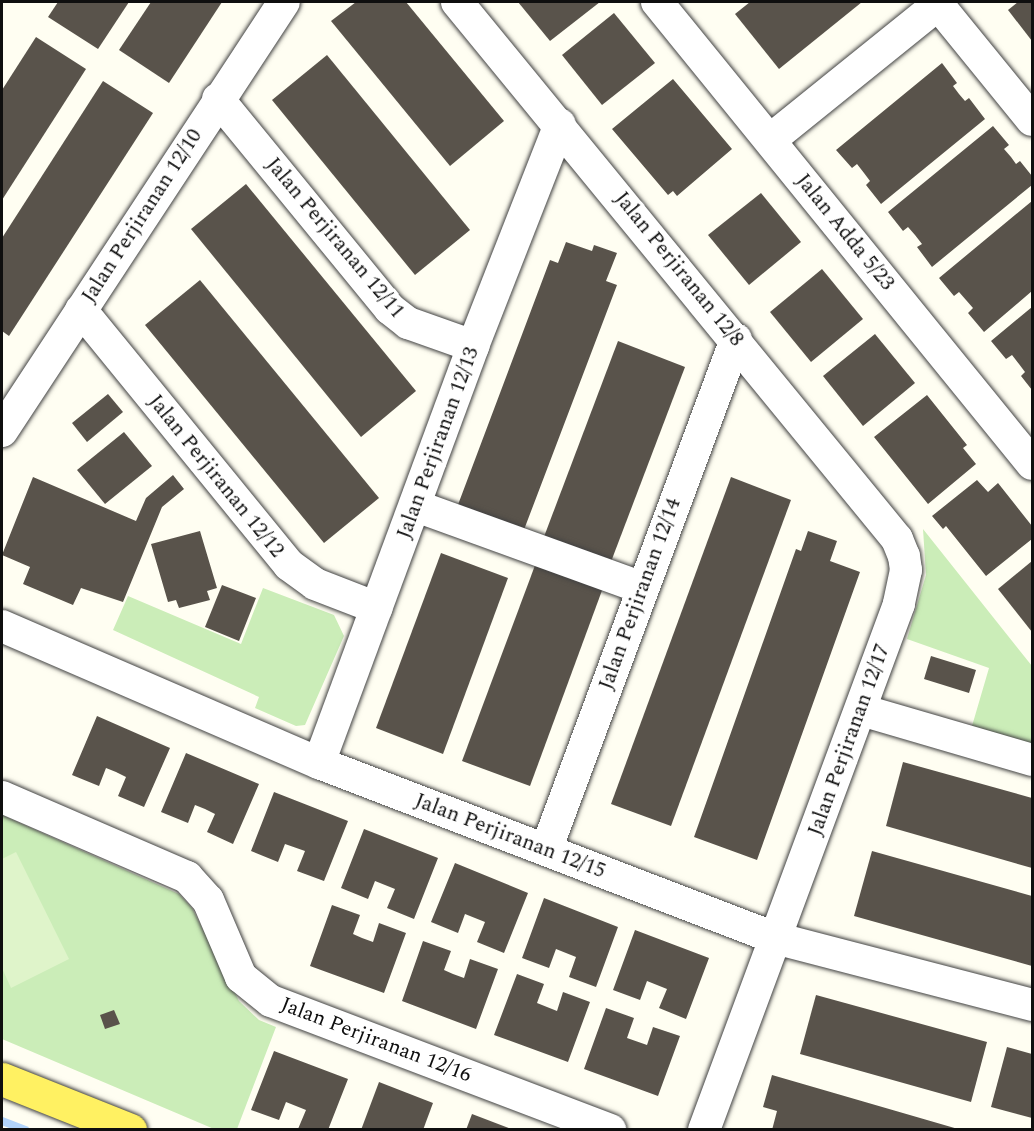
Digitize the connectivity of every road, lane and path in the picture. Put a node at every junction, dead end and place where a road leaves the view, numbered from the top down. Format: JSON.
{"nodes":[{"id":1,"x":284,"y":2,"type":"edge"},
{"id":2,"x":457,"y":2,"type":"edge"},
{"id":3,"x":657,"y":2,"type":"edge"},
{"id":4,"x":939,"y":2,"type":"edge"},
{"id":5,"x":218,"y":99,"type":"junction"},
{"id":6,"x":1032,"y":120,"type":"edge"},
{"id":7,"x":560,"y":124,"type":"junction"},
{"id":8,"x":770,"y":140,"type":"junction"},
{"id":9,"x":81,"y":310,"type":"junction"},
{"id":10,"x":736,"y":339,"type":"junction"},
{"id":11,"x":473,"y":346,"type":"junction"},
{"id":12,"x":2,"y":431,"type":"edge"},
{"id":13,"x":1032,"y":464,"type":"edge"},
{"id":14,"x":417,"y":506,"type":"junction"},
{"id":15,"x":897,"y":539,"type":"joint"},
{"id":16,"x":642,"y":588,"type":"junction"},
{"id":17,"x":377,"y":608,"type":"junction"},
{"id":18,"x":2,"y":626,"type":"edge"},
{"id":19,"x":861,"y":710,"type":"junction"},
{"id":20,"x":1032,"y":760,"type":"edge"},
{"id":21,"x":319,"y":763,"type":"junction"},
{"id":22,"x":2,"y":797,"type":"edge"},
{"id":23,"x":546,"y":850,"type":"junction"},
{"id":24,"x":775,"y":938,"type":"junction"},
{"id":25,"x":1032,"y":1005,"type":"edge"},
{"id":26,"x":2,"y":1079,"type":"edge"},
{"id":27,"x":129,"y":1130,"type":"edge"},
{"id":28,"x":610,"y":1130,"type":"edge"},
{"id":29,"x":704,"y":1130,"type":"edge"}],
"edges":[{"from":1,"to":5,"type":"street","name":"Jalan Perjiranan 12/10"},
{"from":2,"to":7,"type":"street","name":"Jalan Perjiranan 12/8"},
{"from":3,"to":8,"type":"street","name":"Jalan Adda 5/23"},
{"from":4,"to":6,"type":"street"},
{"from":4,"to":8,"type":"street"},
{"from":5,"to":9,"type":"street","name":"Jalan Perjiranan 12/10"},
{"from":5,"to":11,"type":"street","name":"Jalan Perjiranan 12/11"},
{"from":7,"to":10,"type":"street","name":"Jalan Perjiranan 12/8"},
{"from":7,"to":11,"type":"street","name":"Jalan Perjiranan 12/13"},
{"from":8,"to":13,"type":"street","name":"Jalan Adda 5/23"},
{"from":9,"to":12,"type":"street","name":"Jalan Perjiranan 12/10"},
{"from":9,"to":17,"type":"street","name":"Jalan Perjiranan 12/12"},
{"from":10,"to":15,"type":"street","name":"Jalan Perjiranan 12/8"},
{"from":10,"to":16,"type":"street","name":"Jalan Perjiranan 12/14"},
{"from":11,"to":14,"type":"street","name":"Jalan Perjiranan 12/13"},
{"from":14,"to":16,"type":"street"},
{"from":14,"to":17,"type":"street","name":"Jalan Perjiranan 12/13"},
{"from":15,"to":19,"type":"street","name":"Jalan Perjiranan 12/17"},
{"from":16,"to":23,"type":"street","name":"Jalan Perjiranan 12/14"},
{"from":17,"to":21,"type":"street","name":"Jalan Perjiranan 12/13"},
{"from":18,"to":21,"type":"street","name":"Jalan Perjiranan 12/15"},
{"from":19,"to":20,"type":"street"},
{"from":19,"to":24,"type":"street","name":"Jalan Perjiranan 12/17"},
{"from":21,"to":23,"type":"street","name":"Jalan Perjiranan 12/15"},
{"from":22,"to":28,"type":"street","name":"Jalan Perjiranan 12/16"},
{"from":23,"to":24,"type":"street","name":"Jalan Perjiranan 12/15"},
{"from":24,"to":25,"type":"street","name":"Jalan Perjiranan 12/15"},
{"from":24,"to":29,"type":"street","name":"Jalan Perjiranan 12/17"},
{"from":26,"to":27,"type":"main road"}]}
